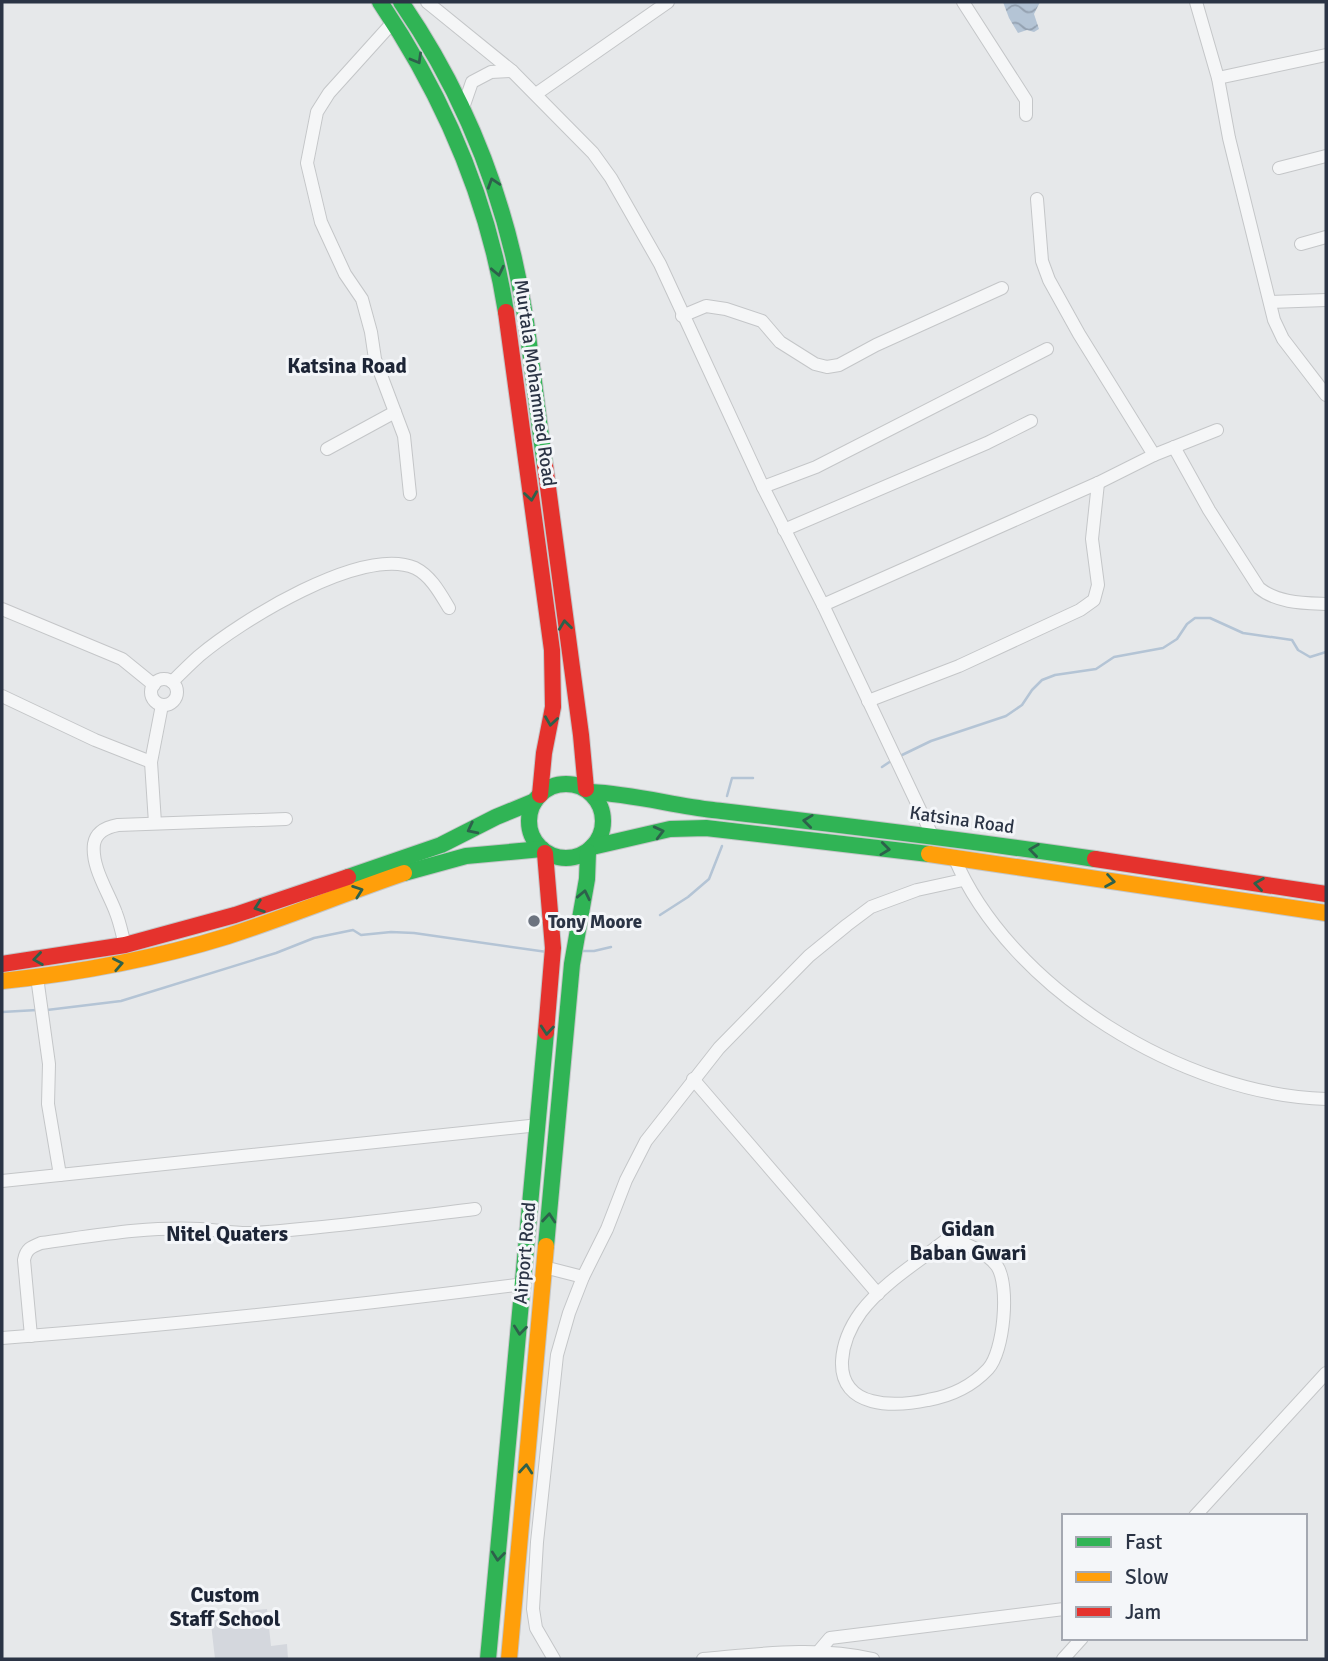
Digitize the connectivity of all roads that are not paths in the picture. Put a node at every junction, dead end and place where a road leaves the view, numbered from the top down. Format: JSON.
{"nodes":[{"id":1,"x":380,"y":2,"type":"edge"},
{"id":2,"x":401,"y":2,"type":"edge"},
{"id":3,"x":426,"y":2,"type":"edge"},
{"id":4,"x":668,"y":2,"type":"edge"},
{"id":5,"x":963,"y":2,"type":"edge"},
{"id":6,"x":1196,"y":2,"type":"edge"},
{"id":7,"x":394,"y":21,"type":"junction"},
{"id":8,"x":1326,"y":55,"type":"edge"},
{"id":9,"x":512,"y":71,"type":"junction"},
{"id":10,"x":1218,"y":78,"type":"junction"},
{"id":11,"x":536,"y":94,"type":"junction"},
{"id":12,"x":464,"y":105,"type":"junction"},
{"id":13,"x":1027,"y":115,"type":"dead end"},
{"id":14,"x":1326,"y":156,"type":"edge"},
{"id":15,"x":1279,"y":168,"type":"dead end"},
{"id":16,"x":1037,"y":200,"type":"dead end"},
{"id":17,"x":1326,"y":237,"type":"edge"},
{"id":18,"x":1301,"y":244,"type":"dead end"},
{"id":19,"x":1002,"y":288,"type":"dead end"},
{"id":20,"x":1326,"y":300,"type":"edge"},
{"id":21,"x":1270,"y":302,"type":"junction"},
{"id":22,"x":682,"y":316,"type":"junction"},
{"id":23,"x":1046,"y":349,"type":"dead end"},
{"id":24,"x":1326,"y":395,"type":"edge"},
{"id":25,"x":395,"y":412,"type":"junction"},
{"id":26,"x":1031,"y":421,"type":"dead end"},
{"id":27,"x":1217,"y":430,"type":"dead end"},
{"id":28,"x":1174,"y":447,"type":"junction"},
{"id":29,"x":327,"y":449,"type":"dead end"},
{"id":30,"x":1154,"y":455,"type":"junction"},
{"id":31,"x":1098,"y":483,"type":"junction"},
{"id":32,"x":763,"y":487,"type":"junction"},
{"id":33,"x":410,"y":494,"type":"dead end"},
{"id":34,"x":784,"y":530,"type":"junction"},
{"id":35,"x":1326,"y":604,"type":"edge"},
{"id":36,"x":823,"y":605,"type":"junction"},
{"id":37,"x":449,"y":608,"type":"dead end"},
{"id":38,"x":2,"y":609,"type":"edge"},
{"id":39,"x":172,"y":682,"type":"junction"},
{"id":40,"x":153,"y":685,"type":"junction"},
{"id":41,"x":2,"y":696,"type":"edge"},
{"id":42,"x":868,"y":701,"type":"junction"},
{"id":43,"x":162,"y":705,"type":"junction"},
{"id":44,"x":151,"y":762,"type":"junction"},
{"id":45,"x":589,"y":791,"type":"junction"},
{"id":46,"x":537,"y":798,"type":"junction"},
{"id":47,"x":286,"y":819,"type":"dead end"},
{"id":48,"x":155,"y":823,"type":"junction"},
{"id":49,"x":932,"y":835,"type":"junction"},
{"id":50,"x":590,"y":850,"type":"junction"},
{"id":51,"x":544,"y":851,"type":"junction"},
{"id":52,"x":954,"y":857,"type":"junction"},
{"id":53,"x":963,"y":880,"type":"junction"},
{"id":54,"x":1326,"y":894,"type":"edge"},
{"id":55,"x":1326,"y":913,"type":"edge"},
{"id":56,"x":125,"y":945,"type":"junction"},
{"id":57,"x":2,"y":964,"type":"edge"},
{"id":58,"x":37,"y":977,"type":"junction"},
{"id":59,"x":2,"y":981,"type":"edge"},
{"id":60,"x":693,"y":1079,"type":"junction"},
{"id":61,"x":1326,"y":1099,"type":"edge"},
{"id":62,"x":538,"y":1125,"type":"junction"},
{"id":63,"x":60,"y":1175,"type":"junction"},
{"id":64,"x":2,"y":1181,"type":"edge"},
{"id":65,"x":475,"y":1209,"type":"dead end"},
{"id":66,"x":544,"y":1267,"type":"junction"},
{"id":67,"x":583,"y":1276,"type":"junction"},
{"id":68,"x":524,"y":1284,"type":"junction"},
{"id":69,"x":878,"y":1294,"type":"junction"},
{"id":70,"x":31,"y":1336,"type":"junction"},
{"id":71,"x":2,"y":1338,"type":"edge"},
{"id":72,"x":1326,"y":1373,"type":"edge"},
{"id":73,"x":1197,"y":1514,"type":"edge"},
{"id":74,"x":1062,"y":1609,"type":"edge"},
{"id":75,"x":1080,"y":1640,"type":"edge"},
{"id":76,"x":820,"y":1651,"type":"junction"},
{"id":77,"x":486,"y":1655,"type":"edge"},
{"id":78,"x":509,"y":1659,"type":"edge"},
{"id":79,"x":554,"y":1659,"type":"edge"},
{"id":80,"x":703,"y":1659,"type":"edge"},
{"id":81,"x":873,"y":1659,"type":"edge"},
{"id":82,"x":1063,"y":1659,"type":"edge"}],
"edges":[{"from":1,"to":7,"type":"main road","name":"Murtala Mohammed Road"},
{"from":2,"to":12,"type":"main road","name":"Murtala Mohammed Road"},
{"from":3,"to":9,"type":"street"},
{"from":4,"to":11,"type":"street"},
{"from":5,"to":13,"type":"street"},
{"from":6,"to":10,"type":"street"},
{"from":7,"to":25,"type":"street"},
{"from":7,"to":46,"type":"main road","name":"Murtala Mohammed Road","one_way":true},
{"from":8,"to":10,"type":"street"},
{"from":9,"to":11,"type":"street"},
{"from":9,"to":12,"type":"street"},
{"from":10,"to":21,"type":"street"},
{"from":11,"to":22,"type":"street"},
{"from":45,"to":12,"type":"main road","name":"Murtala Mohammed Road","one_way":true},
{"from":14,"to":15,"type":"street"},
{"from":16,"to":30,"type":"street"},
{"from":17,"to":18,"type":"street"},
{"from":19,"to":22,"type":"street"},
{"from":20,"to":21,"type":"street"},
{"from":21,"to":24,"type":"street"},
{"from":22,"to":32,"type":"street"},
{"from":23,"to":32,"type":"street"},
{"from":25,"to":29,"type":"street"},
{"from":25,"to":33,"type":"street"},
{"from":26,"to":34,"type":"street"},
{"from":27,"to":28,"type":"street"},
{"from":28,"to":30,"type":"street"},
{"from":28,"to":35,"type":"street"},
{"from":30,"to":31,"type":"street"},
{"from":31,"to":36,"type":"street"},
{"from":31,"to":42,"type":"street"},
{"from":32,"to":34,"type":"street"},
{"from":34,"to":36,"type":"street"},
{"from":36,"to":42,"type":"street"},
{"from":37,"to":39,"type":"street"},
{"from":38,"to":40,"type":"street"},
{"from":39,"to":40,"type":"street"},
{"from":39,"to":43,"type":"street"},
{"from":40,"to":43,"type":"street"},
{"from":41,"to":44,"type":"street"},
{"from":42,"to":49,"type":"street"},
{"from":43,"to":44,"type":"street"},
{"from":44,"to":48,"type":"street"},
{"from":45,"to":46,"type":"main road"},
{"from":49,"to":45,"type":"main road","name":"Katsina Road","one_way":true},
{"from":45,"to":50,"type":"main road"},
{"from":46,"to":51,"type":"main road"},
{"from":46,"to":56,"type":"main road","one_way":true},
{"from":47,"to":48,"type":"street"},
{"from":48,"to":56,"type":"street"},
{"from":54,"to":49,"type":"main road","name":"Katsina Road","one_way":true},
{"from":50,"to":51,"type":"main road"},
{"from":50,"to":52,"type":"main road","name":"Katsina Road","one_way":true},
{"from":66,"to":50,"type":"main road","name":"Airport Road","one_way":true},
{"from":58,"to":51,"type":"main road","one_way":true},
{"from":51,"to":62,"type":"main road","name":"Airport Road","one_way":true},
{"from":52,"to":53,"type":"street"},
{"from":52,"to":55,"type":"main road","name":"Katsina Road","one_way":true},
{"from":53,"to":60,"type":"street"},
{"from":53,"to":61,"type":"street"},
{"from":56,"to":57,"type":"main road","one_way":true},
{"from":58,"to":59,"type":"main road"},
{"from":58,"to":63,"type":"street"},
{"from":60,"to":67,"type":"street"},
{"from":60,"to":69,"type":"street"},
{"from":62,"to":63,"type":"street"},
{"from":62,"to":68,"type":"main road","name":"Airport Road"},
{"from":63,"to":64,"type":"street"},
{"from":65,"to":70,"type":"street"},
{"from":66,"to":67,"type":"street"},
{"from":78,"to":66,"type":"main road","name":"Airport Road","one_way":true},
{"from":67,"to":79,"type":"street"},
{"from":68,"to":70,"type":"street"},
{"from":68,"to":77,"type":"main road","name":"Airport Road","one_way":true},
{"from":69,"to":69,"type":"street"},
{"from":70,"to":71,"type":"street"},
{"from":72,"to":73,"type":"street"},
{"from":74,"to":76,"type":"street"},
{"from":75,"to":82,"type":"street"},
{"from":76,"to":80,"type":"street"},
{"from":76,"to":81,"type":"street"}]}
